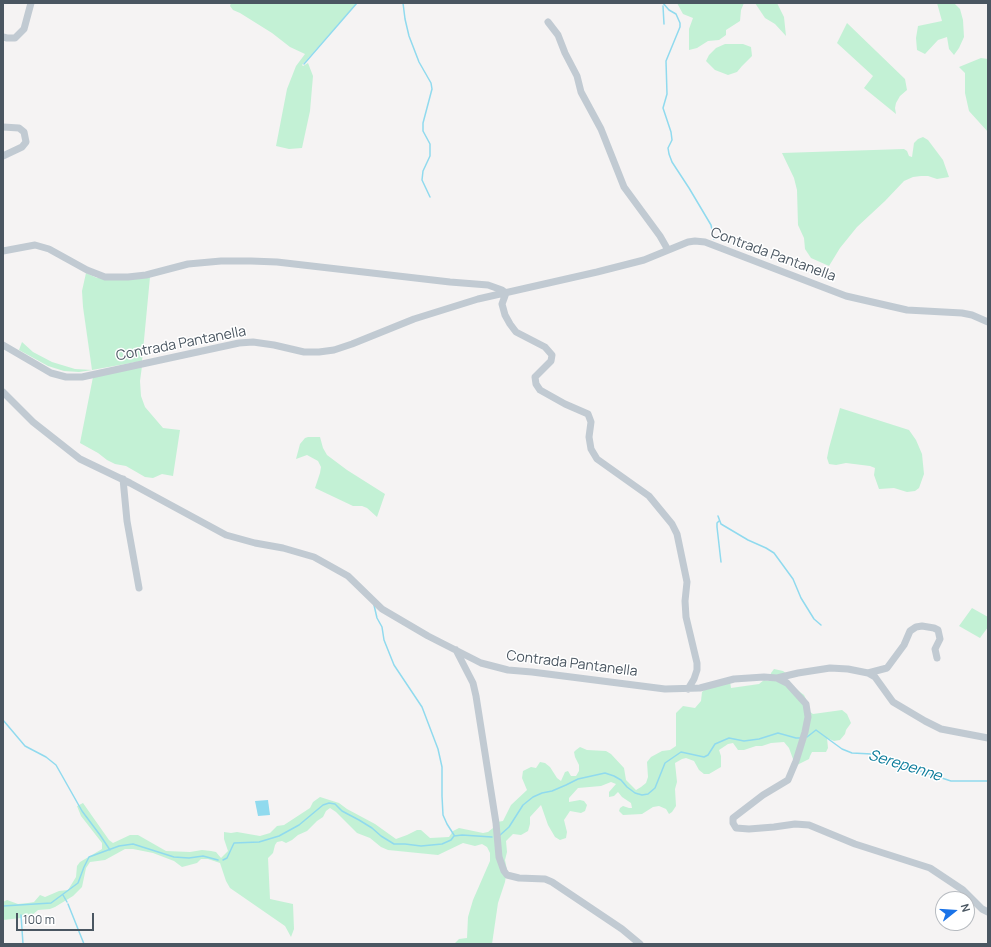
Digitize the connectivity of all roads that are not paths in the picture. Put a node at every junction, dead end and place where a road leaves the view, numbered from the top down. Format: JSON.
{"nodes":[{"id":1,"x":31,"y":3,"type":"edge"},
{"id":2,"x":548,"y":22,"type":"dead end"},
{"id":3,"x":3,"y":37,"type":"edge"},
{"id":4,"x":3,"y":127,"type":"edge"},
{"id":5,"x":3,"y":156,"type":"edge"},
{"id":6,"x":668,"y":250,"type":"junction"},
{"id":7,"x":3,"y":251,"type":"edge"},
{"id":8,"x":506,"y":293,"type":"junction"},
{"id":9,"x":988,"y":322,"type":"edge"},
{"id":10,"x":3,"y":344,"type":"edge"},
{"id":11,"x":3,"y":392,"type":"edge"},
{"id":12,"x":122,"y":479,"type":"junction"},
{"id":13,"x":139,"y":588,"type":"dead end"},
{"id":14,"x":456,"y":650,"type":"junction"},
{"id":15,"x":937,"y":658,"type":"dead end"},
{"id":16,"x":868,"y":673,"type":"junction"},
{"id":17,"x":777,"y":678,"type":"junction"},
{"id":18,"x":688,"y":688,"type":"junction"},
{"id":19,"x":988,"y":738,"type":"edge"},
{"id":20,"x":988,"y":912,"type":"edge"},
{"id":21,"x":640,"y":944,"type":"edge"}],
"edges":[{"from":1,"to":3,"type":"street"},
{"from":2,"to":6,"type":"street"},
{"from":4,"to":5,"type":"street"},
{"from":6,"to":8,"type":"street","name":"Contrada Pantanella"},
{"from":6,"to":9,"type":"street","name":"Contrada Pantanella"},
{"from":7,"to":8,"type":"street"},
{"from":8,"to":10,"type":"street","name":"Contrada Pantanella"},
{"from":8,"to":18,"type":"street"},
{"from":11,"to":12,"type":"street","name":"Contrada Pantanella"},
{"from":12,"to":13,"type":"street"},
{"from":12,"to":14,"type":"street","name":"Contrada Pantanella"},
{"from":14,"to":18,"type":"street","name":"Contrada Pantanella"},
{"from":14,"to":21,"type":"street"},
{"from":15,"to":16,"type":"street"},
{"from":16,"to":17,"type":"street","name":"Contrada Pantanella"},
{"from":16,"to":19,"type":"street"},
{"from":17,"to":18,"type":"street","name":"Contrada Pantanella"},
{"from":17,"to":20,"type":"street"}]}
